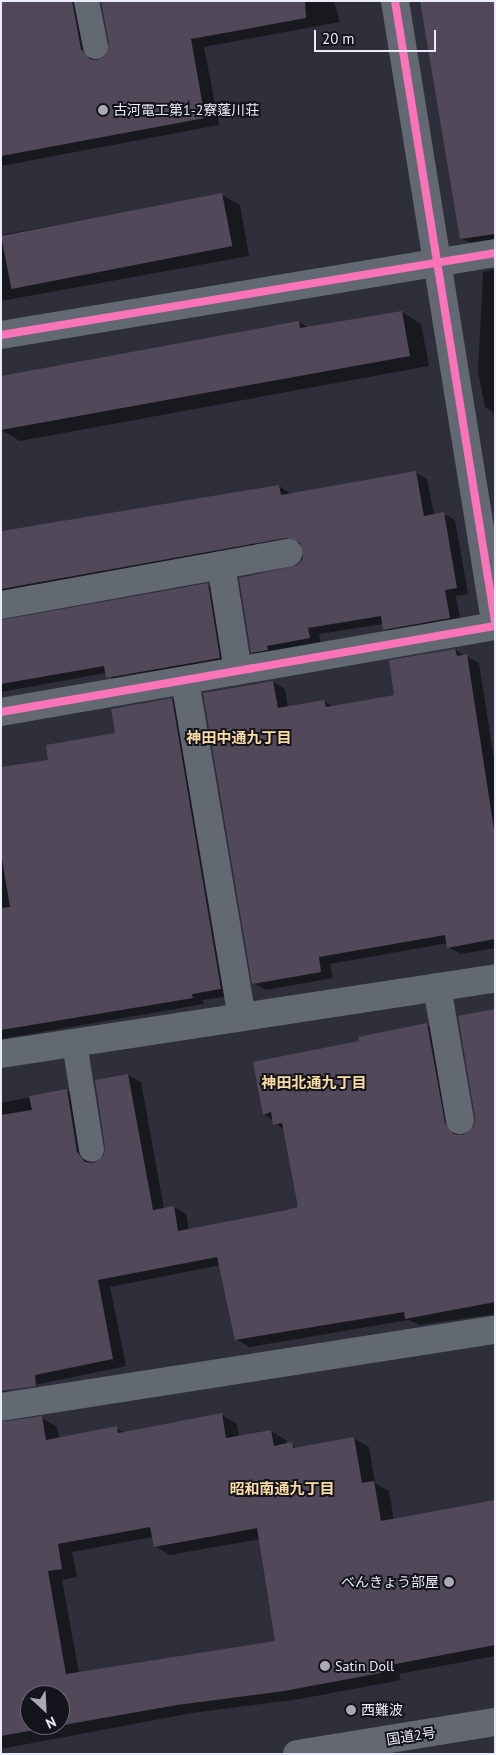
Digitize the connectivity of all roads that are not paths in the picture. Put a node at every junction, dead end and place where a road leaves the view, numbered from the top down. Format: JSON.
{"nodes":[{"id":1,"x":86,"y":1,"type":"edge"},
{"id":2,"x":395,"y":1,"type":"edge"},
{"id":3,"x":95,"y":46,"type":"dead end"},
{"id":4,"x":495,"y":254,"type":"edge"},
{"id":5,"x":437,"y":262,"type":"junction"},
{"id":6,"x":1,"y":335,"type":"edge"},
{"id":7,"x":288,"y":553,"type":"dead end"},
{"id":8,"x":221,"y":565,"type":"junction"},
{"id":9,"x":1,"y":605,"type":"edge"},
{"id":10,"x":495,"y":621,"type":"edge"},
{"id":11,"x":495,"y":626,"type":"edge"},
{"id":12,"x":238,"y":671,"type":"junction"},
{"id":13,"x":185,"y":681,"type":"junction"},
{"id":14,"x":1,"y":712,"type":"edge"},
{"id":15,"x":495,"y":978,"type":"edge"},
{"id":16,"x":437,"y":987,"type":"junction"},
{"id":17,"x":242,"y":1017,"type":"junction"},
{"id":18,"x":74,"y":1043,"type":"junction"},
{"id":19,"x":1,"y":1054,"type":"edge"},
{"id":20,"x":460,"y":1120,"type":"dead end"},
{"id":21,"x":92,"y":1149,"type":"dead end"},
{"id":22,"x":495,"y":1330,"type":"edge"},
{"id":23,"x":1,"y":1407,"type":"edge"},
{"id":24,"x":495,"y":1722,"type":"edge"},
{"id":25,"x":297,"y":1754,"type":"edge"}],
"edges":[{"from":1,"to":3,"type":"lane"},
{"from":2,"to":5,"type":"street"},
{"from":4,"to":5,"type":"street"},
{"from":5,"to":6,"type":"street"},
{"from":5,"to":10,"type":"street"},
{"from":7,"to":8,"type":"street"},
{"from":8,"to":9,"type":"street"},
{"from":8,"to":12,"type":"street"},
{"from":11,"to":12,"type":"street"},
{"from":12,"to":13,"type":"street"},
{"from":13,"to":14,"type":"street"},
{"from":13,"to":17,"type":"street"},
{"from":15,"to":16,"type":"street"},
{"from":16,"to":17,"type":"street"},
{"from":16,"to":20,"type":"street"},
{"from":17,"to":18,"type":"street"},
{"from":18,"to":19,"type":"street"},
{"from":18,"to":21,"type":"lane"},
{"from":22,"to":23,"type":"street"},
{"from":24,"to":25,"type":"highway","name":"国道2号"}]}
